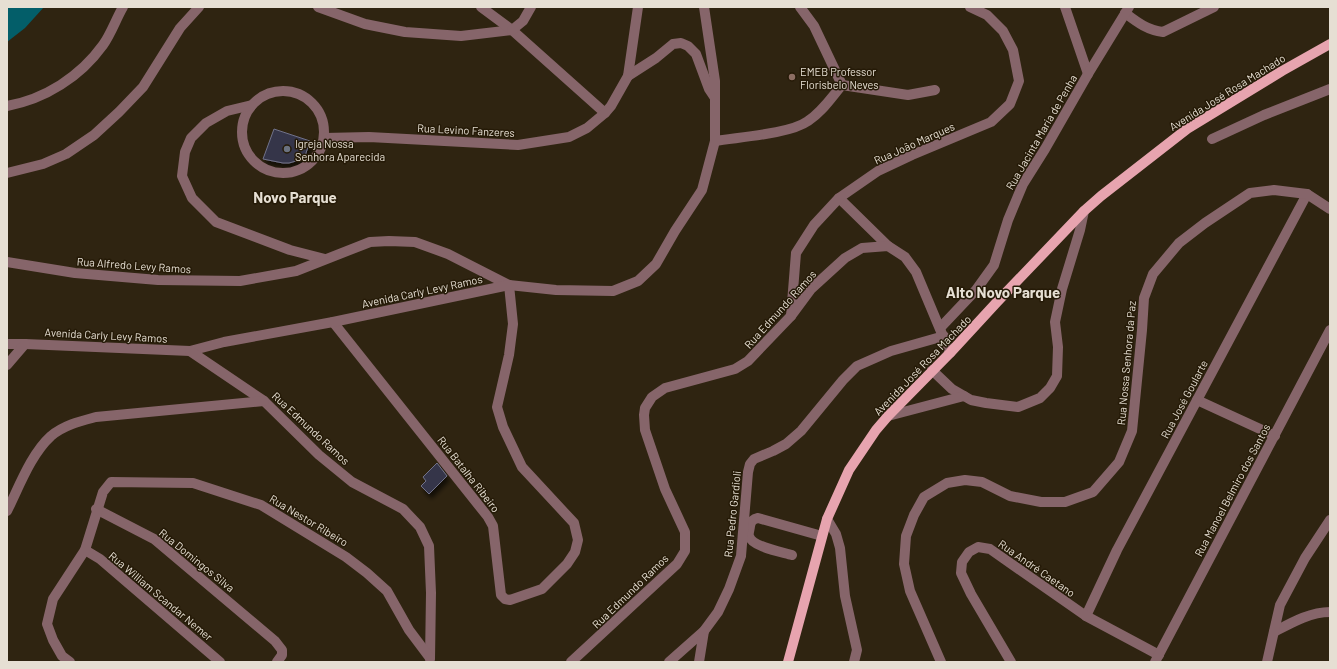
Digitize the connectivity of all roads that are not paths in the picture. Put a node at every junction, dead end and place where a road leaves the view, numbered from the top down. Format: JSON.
{"nodes":[{"id":1,"x":123,"y":7,"type":"edge"},
{"id":2,"x":199,"y":7,"type":"edge"},
{"id":3,"x":318,"y":7,"type":"edge"},
{"id":4,"x":481,"y":7,"type":"edge"},
{"id":5,"x":531,"y":7,"type":"edge"},
{"id":6,"x":638,"y":7,"type":"edge"},
{"id":7,"x":704,"y":7,"type":"edge"},
{"id":8,"x":800,"y":7,"type":"edge"},
{"id":9,"x":970,"y":7,"type":"edge"},
{"id":10,"x":1065,"y":7,"type":"edge"},
{"id":11,"x":1214,"y":7,"type":"edge"},
{"id":12,"x":1127,"y":10,"type":"edge"},
{"id":13,"x":512,"y":30,"type":"junction"},
{"id":14,"x":1330,"y":44,"type":"edge"},
{"id":15,"x":1088,"y":74,"type":"junction"},
{"id":16,"x":628,"y":76,"type":"junction"},
{"id":17,"x":842,"y":85,"type":"junction"},
{"id":18,"x":1330,"y":89,"type":"edge"},
{"id":19,"x":935,"y":90,"type":"dead end"},
{"id":20,"x":715,"y":98,"type":"junction"},
{"id":21,"x":252,"y":105,"type":"junction"},
{"id":22,"x":7,"y":106,"type":"edge"},
{"id":23,"x":605,"y":113,"type":"junction"},
{"id":24,"x":324,"y":138,"type":"junction"},
{"id":25,"x":1212,"y":139,"type":"dead end"},
{"id":26,"x":716,"y":141,"type":"junction"},
{"id":27,"x":7,"y":173,"type":"edge"},
{"id":28,"x":1307,"y":194,"type":"junction"},
{"id":29,"x":839,"y":198,"type":"junction"},
{"id":30,"x":1330,"y":209,"type":"edge"},
{"id":31,"x":1084,"y":211,"type":"junction"},
{"id":32,"x":888,"y":246,"type":"junction"},
{"id":33,"x":325,"y":259,"type":"junction"},
{"id":34,"x":7,"y":262,"type":"edge"},
{"id":35,"x":509,"y":286,"type":"junction"},
{"id":36,"x":791,"y":316,"type":"junction"},
{"id":37,"x":333,"y":322,"type":"junction"},
{"id":38,"x":1330,"y":330,"type":"edge"},
{"id":39,"x":942,"y":332,"type":"junction"},
{"id":40,"x":7,"y":344,"type":"edge"},
{"id":41,"x":25,"y":344,"type":"junction"},
{"id":42,"x":190,"y":351,"type":"junction"},
{"id":43,"x":950,"y":353,"type":"junction"},
{"id":44,"x":7,"y":365,"type":"edge"},
{"id":45,"x":932,"y":370,"type":"junction"},
{"id":46,"x":964,"y":396,"type":"junction"},
{"id":47,"x":1197,"y":400,"type":"junction"},
{"id":48,"x":264,"y":401,"type":"junction"},
{"id":49,"x":888,"y":416,"type":"junction"},
{"id":50,"x":1275,"y":436,"type":"junction"},
{"id":51,"x":96,"y":509,"type":"junction"},
{"id":52,"x":7,"y":511,"type":"edge"},
{"id":53,"x":827,"y":519,"type":"junction"},
{"id":54,"x":1330,"y":520,"type":"edge"},
{"id":55,"x":822,"y":536,"type":"junction"},
{"id":56,"x":84,"y":550,"type":"junction"},
{"id":57,"x":792,"y":554,"type":"dead end"},
{"id":58,"x":1330,"y":612,"type":"edge"},
{"id":59,"x":1086,"y":616,"type":"junction"},
{"id":60,"x":704,"y":631,"type":"junction"},
{"id":61,"x":1274,"y":632,"type":"junction"},
{"id":62,"x":1157,"y":658,"type":"edge"},
{"id":63,"x":431,"y":660,"type":"edge"},
{"id":64,"x":70,"y":662,"type":"edge"},
{"id":65,"x":220,"y":662,"type":"edge"},
{"id":66,"x":277,"y":662,"type":"edge"},
{"id":67,"x":571,"y":662,"type":"edge"},
{"id":68,"x":669,"y":662,"type":"edge"},
{"id":69,"x":699,"y":662,"type":"edge"},
{"id":70,"x":788,"y":662,"type":"edge"},
{"id":71,"x":854,"y":662,"type":"edge"},
{"id":72,"x":941,"y":662,"type":"edge"},
{"id":73,"x":1011,"y":662,"type":"edge"},
{"id":74,"x":1267,"y":662,"type":"edge"}],
"edges":[{"from":1,"to":22,"type":"street"},
{"from":2,"to":27,"type":"street"},
{"from":3,"to":13,"type":"street"},
{"from":4,"to":13,"type":"street"},
{"from":5,"to":13,"type":"street"},
{"from":6,"to":16,"type":"street","name":"Rua Levino Fanzeres"},
{"from":7,"to":20,"type":"street","name":"Avenida Carly Levy Ramos"},
{"from":8,"to":17,"type":"street"},
{"from":9,"to":29,"type":"street","name":"Rua João Marques"},
{"from":10,"to":15,"type":"street"},
{"from":11,"to":12,"type":"street"},
{"from":12,"to":15,"type":"street","name":"Rua Jacinta Maria de Penha"},
{"from":13,"to":23,"type":"street"},
{"from":14,"to":31,"type":"main road","name":"Avenida José Rosa Machado"},
{"from":15,"to":39,"type":"street","name":"Rua Jacinta Maria de Penha"},
{"from":16,"to":20,"type":"street"},
{"from":16,"to":23,"type":"street","name":"Rua Levino Fanzeres"},
{"from":17,"to":19,"type":"street"},
{"from":17,"to":26,"type":"street"},
{"from":18,"to":25,"type":"street"},
{"from":20,"to":26,"type":"street","name":"Avenida Carly Levy Ramos"},
{"from":21,"to":24,"type":"street"},
{"from":21,"to":24,"type":"street"},
{"from":21,"to":33,"type":"street"},
{"from":23,"to":24,"type":"street","name":"Rua Levino Fanzeres"},
{"from":26,"to":35,"type":"street","name":"Avenida Carly Levy Ramos"},
{"from":28,"to":30,"type":"street","name":"Rua Nossa Senhora da Paz"},
{"from":28,"to":47,"type":"street","name":"Rua José Goularte"},
{"from":28,"to":72,"type":"street","name":"Rua Nossa Senhora da Paz"},
{"from":29,"to":32,"type":"street"},
{"from":29,"to":36,"type":"street","name":"Rua João Marques"},
{"from":31,"to":43,"type":"main road","name":"Avenida José Rosa Machado"},
{"from":31,"to":46,"type":"street"},
{"from":32,"to":36,"type":"street","name":"Rua Edmundo Ramos"},
{"from":32,"to":39,"type":"street"},
{"from":33,"to":34,"type":"street","name":"Rua Alfredo Levy Ramos"},
{"from":33,"to":35,"type":"street","name":"Rua Alfredo Levy Ramos"},
{"from":35,"to":37,"type":"street","name":"Avenida Carly Levy Ramos"},
{"from":35,"to":37,"type":"street","name":"Rua Batalha Ribeiro"},
{"from":36,"to":67,"type":"street","name":"Rua Edmundo Ramos"},
{"from":37,"to":42,"type":"street","name":"Avenida Carly Levy Ramos"},
{"from":38,"to":50,"type":"street","name":"Rua Manoel Belmiro dos Santos"},
{"from":39,"to":43,"type":"street"},
{"from":39,"to":60,"type":"street","name":"Rua Pedro Gardioli"},
{"from":40,"to":41,"type":"street","name":"Avenida Carly Levy Ramos"},
{"from":41,"to":42,"type":"street","name":"Avenida Carly Levy Ramos"},
{"from":41,"to":44,"type":"street"},
{"from":42,"to":48,"type":"street","name":"Rua Edmundo Ramos"},
{"from":43,"to":45,"type":"main road","name":"Avenida José Rosa Machado"},
{"from":45,"to":46,"type":"street"},
{"from":45,"to":49,"type":"main road","name":"Avenida José Rosa Machado"},
{"from":46,"to":49,"type":"street"},
{"from":47,"to":50,"type":"street"},
{"from":47,"to":59,"type":"street","name":"Rua José Goularte"},
{"from":48,"to":52,"type":"street"},
{"from":48,"to":63,"type":"street","name":"Rua Edmundo Ramos"},
{"from":49,"to":53,"type":"main road","name":"Avenida José Rosa Machado"},
{"from":50,"to":62,"type":"street","name":"Rua Manoel Belmiro dos Santos"},
{"from":51,"to":56,"type":"street","name":"Rua Nestor Ribeiro"},
{"from":51,"to":63,"type":"street","name":"Rua Nestor Ribeiro"},
{"from":51,"to":66,"type":"street","name":"Rua Domingos Silva"},
{"from":53,"to":55,"type":"main road","name":"Avenida José Rosa Machado"},
{"from":53,"to":71,"type":"street"},
{"from":54,"to":61,"type":"street"},
{"from":55,"to":57,"type":"street"},
{"from":55,"to":70,"type":"main road","name":"Avenida José Rosa Machado"},
{"from":56,"to":64,"type":"street","name":"Rua Nestor Ribeiro"},
{"from":56,"to":65,"type":"street","name":"Rua William Scandar Nemer"},
{"from":58,"to":61,"type":"street"},
{"from":59,"to":62,"type":"street","name":"Rua André Caetano"},
{"from":59,"to":73,"type":"street","name":"Rua André Caetano"},
{"from":60,"to":68,"type":"street","name":"Rua Pedro Gardioli"},
{"from":60,"to":69,"type":"street"},
{"from":61,"to":74,"type":"street"}]}
